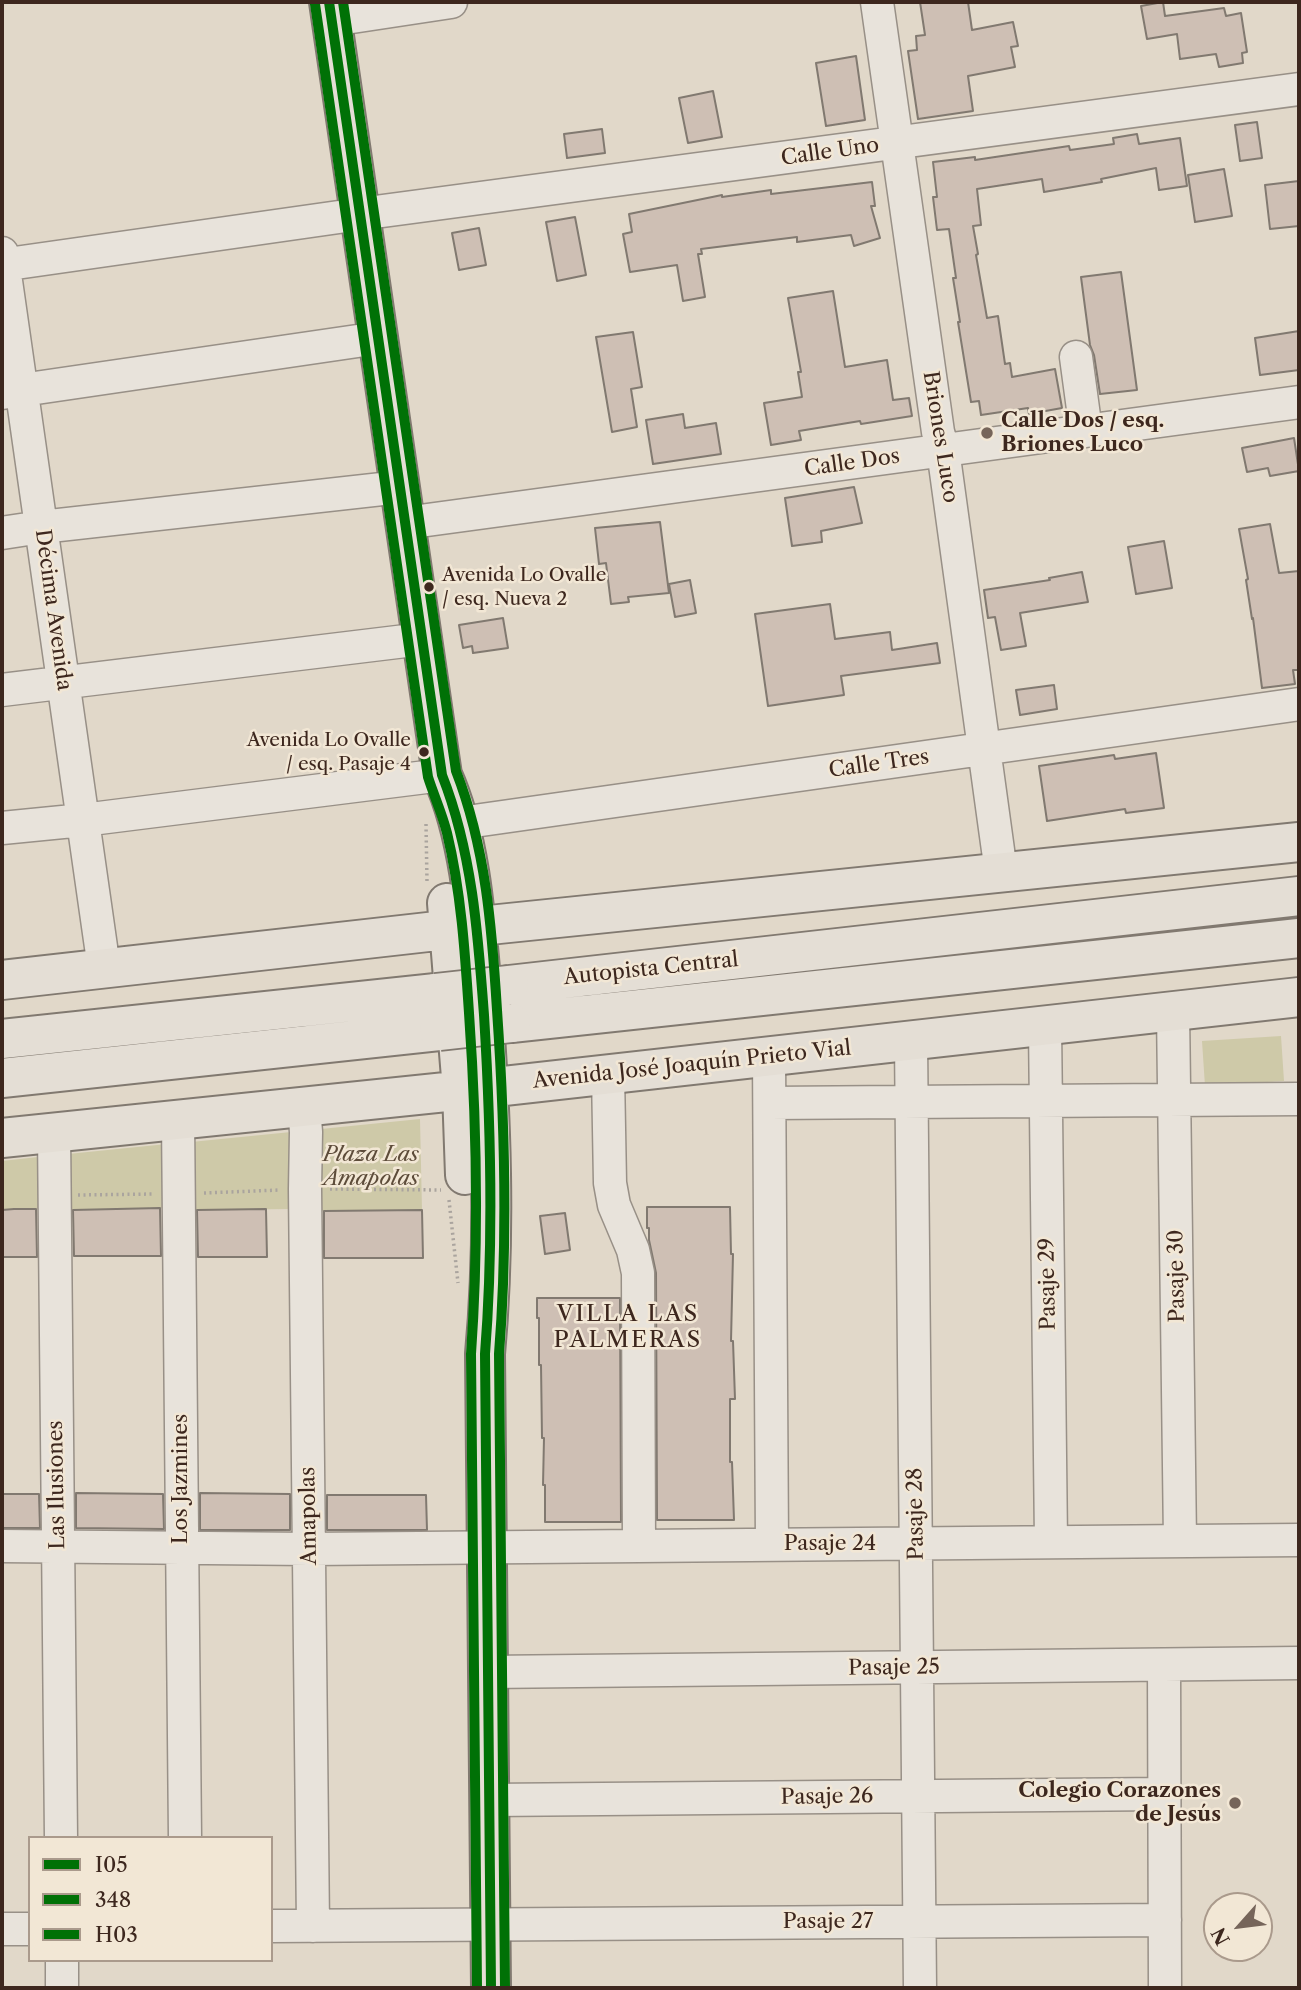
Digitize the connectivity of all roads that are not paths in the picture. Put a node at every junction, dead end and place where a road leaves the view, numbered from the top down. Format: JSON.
{"nodes":[{"id":1,"x":451,"y":2,"type":"edge"},
{"id":2,"x":877,"y":2,"type":"edge"},
{"id":3,"x":331,"y":11,"type":"edge"},
{"id":4,"x":1299,"y":89,"type":"edge"},
{"id":5,"x":897,"y":143,"type":"junction"},
{"id":6,"x":360,"y":214,"type":"junction"},
{"id":7,"x":3,"y":261,"type":"edge"},
{"id":8,"x":378,"y":338,"type":"junction"},
{"id":9,"x":1076,"y":357,"type":"dead end"},
{"id":10,"x":12,"y":392,"type":"edge"},
{"id":11,"x":1299,"y":402,"type":"edge"},
{"id":12,"x":1086,"y":431,"type":"junction"},
{"id":13,"x":943,"y":450,"type":"junction"},
{"id":14,"x":403,"y":505,"type":"junction"},
{"id":15,"x":41,"y":527,"type":"junction"},
{"id":16,"x":2,"y":533,"type":"edge"},
{"id":17,"x":422,"y":639,"type":"junction"},
{"id":18,"x":64,"y":683,"type":"junction"},
{"id":19,"x":2,"y":690,"type":"edge"},
{"id":20,"x":1299,"y":704,"type":"edge"},
{"id":21,"x":983,"y":749,"type":"junction"},
{"id":22,"x":437,"y":776,"type":"junction"},
{"id":23,"x":83,"y":820,"type":"junction"},
{"id":24,"x":460,"y":823,"type":"junction"},
{"id":25,"x":2,"y":828,"type":"edge"},
{"id":26,"x":1299,"y":842,"type":"edge"},
{"id":27,"x":1001,"y":872,"type":"junction"},
{"id":28,"x":1299,"y":896,"type":"edge"},
{"id":29,"x":463,"y":928,"type":"junction"},
{"id":30,"x":1299,"y":938,"type":"edge"},
{"id":31,"x":104,"y":968,"type":"junction"},
{"id":32,"x":2,"y":980,"type":"edge"},
{"id":33,"x":1299,"y":997,"type":"edge"},
{"id":34,"x":1173,"y":1011,"type":"junction"},
{"id":35,"x":1045,"y":1026,"type":"junction"},
{"id":36,"x":2,"y":1039,"type":"edge"},
{"id":37,"x":911,"y":1040,"type":"junction"},
{"id":38,"x":769,"y":1056,"type":"junction"},
{"id":39,"x":608,"y":1074,"type":"junction"},
{"id":40,"x":2,"y":1078,"type":"edge"},
{"id":41,"x":475,"y":1089,"type":"junction"},
{"id":42,"x":1299,"y":1099,"type":"edge"},
{"id":43,"x":1174,"y":1100,"type":"junction"},
{"id":44,"x":1046,"y":1101,"type":"junction"},
{"id":45,"x":912,"y":1102,"type":"junction"},
{"id":46,"x":770,"y":1103,"type":"junction"},
{"id":47,"x":304,"y":1106,"type":"junction"},
{"id":48,"x":178,"y":1119,"type":"junction"},
{"id":49,"x":54,"y":1133,"type":"junction"},
{"id":50,"x":2,"y":1139,"type":"edge"},
{"id":51,"x":1299,"y":1540,"type":"edge"},
{"id":52,"x":1180,"y":1541,"type":"junction"},
{"id":53,"x":1051,"y":1542,"type":"junction"},
{"id":54,"x":916,"y":1543,"type":"junction"},
{"id":55,"x":772,"y":1544,"type":"junction"},
{"id":56,"x":639,"y":1545,"type":"junction"},
{"id":57,"x":2,"y":1546,"type":"edge"},
{"id":58,"x":487,"y":1546,"type":"junction"},
{"id":59,"x":58,"y":1547,"type":"junction"},
{"id":60,"x":181,"y":1548,"type":"junction"},
{"id":61,"x":309,"y":1549,"type":"junction"},
{"id":62,"x":1299,"y":1663,"type":"edge"},
{"id":63,"x":1164,"y":1665,"type":"junction"},
{"id":64,"x":917,"y":1667,"type":"junction"},
{"id":65,"x":488,"y":1672,"type":"junction"},
{"id":66,"x":1164,"y":1794,"type":"junction"},
{"id":67,"x":918,"y":1796,"type":"junction"},
{"id":68,"x":490,"y":1800,"type":"junction"},
{"id":69,"x":61,"y":1836,"type":"edge"},
{"id":70,"x":185,"y":1836,"type":"edge"},
{"id":71,"x":1165,"y":1920,"type":"junction"},
{"id":72,"x":919,"y":1921,"type":"junction"},
{"id":73,"x":491,"y":1924,"type":"junction"},
{"id":74,"x":273,"y":1926,"type":"edge"},
{"id":75,"x":313,"y":1926,"type":"junction"},
{"id":76,"x":2,"y":1929,"type":"edge"},
{"id":77,"x":28,"y":1929,"type":"edge"},
{"id":78,"x":62,"y":1962,"type":"edge"},
{"id":79,"x":62,"y":1988,"type":"edge"},
{"id":80,"x":491,"y":1988,"type":"edge"},
{"id":81,"x":920,"y":1988,"type":"edge"},
{"id":82,"x":1165,"y":1988,"type":"edge"}],
"edges":[{"from":1,"to":3,"type":"street"},
{"from":2,"to":5,"type":"street","name":"Briones Luco"},
{"from":3,"to":6,"type":"main road"},
{"from":4,"to":5,"type":"street","name":"Calle Uno"},
{"from":5,"to":6,"type":"street","name":"Calle Uno"},
{"from":5,"to":13,"type":"street","name":"Briones Luco"},
{"from":6,"to":7,"type":"street","name":"Calle Uno"},
{"from":6,"to":8,"type":"main road"},
{"from":7,"to":10,"type":"street","name":"Décima Avenida"},
{"from":8,"to":10,"type":"street"},
{"from":8,"to":14,"type":"main road"},
{"from":9,"to":12,"type":"street"},
{"from":10,"to":15,"type":"street","name":"Décima Avenida"},
{"from":11,"to":12,"type":"street","name":"Calle Dos"},
{"from":12,"to":13,"type":"street","name":"Calle Dos"},
{"from":13,"to":14,"type":"street","name":"Calle Dos"},
{"from":13,"to":21,"type":"street","name":"Briones Luco"},
{"from":14,"to":15,"type":"street","name":"Calle Dos"},
{"from":14,"to":17,"type":"main road"},
{"from":15,"to":16,"type":"street","name":"Calle Dos"},
{"from":15,"to":18,"type":"street","name":"Décima Avenida"},
{"from":17,"to":18,"type":"street"},
{"from":17,"to":22,"type":"main road"},
{"from":18,"to":19,"type":"street"},
{"from":18,"to":23,"type":"street","name":"Décima Avenida"},
{"from":20,"to":21,"type":"street","name":"Calle Tres"},
{"from":21,"to":24,"type":"street","name":"Calle Tres"},
{"from":21,"to":27,"type":"street","name":"Briones Luco"},
{"from":22,"to":23,"type":"street"},
{"from":22,"to":24,"type":"main road"},
{"from":22,"to":29,"type":"main road"},
{"from":23,"to":25,"type":"street"},
{"from":23,"to":31,"type":"street","name":"Décima Avenida"},
{"from":24,"to":29,"type":"main road"},
{"from":26,"to":27,"type":"main road"},
{"from":27,"to":29,"type":"main road"},
{"from":28,"to":36,"type":"main road","name":"Autopista Central","bridge":true},
{"from":29,"to":31,"type":"main road"},
{"from":29,"to":41,"type":"main road"},
{"from":30,"to":40,"type":"main road","name":"Autopista Central","bridge":true},
{"from":31,"to":32,"type":"main road"},
{"from":33,"to":34,"type":"main road","name":"Avenida José Joaquín Prieto Vial"},
{"from":34,"to":35,"type":"main road","name":"Avenida José Joaquín Prieto Vial"},
{"from":34,"to":43,"type":"street","name":"Pasaje 30"},
{"from":35,"to":37,"type":"main road","name":"Avenida José Joaquín Prieto Vial"},
{"from":35,"to":44,"type":"street","name":"Pasaje 29"},
{"from":37,"to":38,"type":"main road","name":"Avenida José Joaquín Prieto Vial"},
{"from":37,"to":45,"type":"street","name":"Pasaje 28"},
{"from":38,"to":39,"type":"main road","name":"Avenida José Joaquín Prieto Vial"},
{"from":38,"to":46,"type":"street"},
{"from":39,"to":41,"type":"main road","name":"Avenida José Joaquín Prieto Vial"},
{"from":39,"to":56,"type":"street"},
{"from":41,"to":47,"type":"main road","name":"Avenida José Joaquín Prieto Vial"},
{"from":41,"to":58,"type":"main road"},
{"from":42,"to":43,"type":"street"},
{"from":43,"to":44,"type":"street"},
{"from":43,"to":52,"type":"street","name":"Pasaje 30"},
{"from":44,"to":45,"type":"street"},
{"from":44,"to":53,"type":"street","name":"Pasaje 29"},
{"from":45,"to":46,"type":"street"},
{"from":45,"to":54,"type":"street","name":"Pasaje 28"},
{"from":46,"to":55,"type":"street"},
{"from":47,"to":48,"type":"main road","name":"Avenida José Joaquín Prieto Vial"},
{"from":47,"to":61,"type":"street","name":"Amapolas"},
{"from":48,"to":49,"type":"main road","name":"Avenida José Joaquín Prieto Vial"},
{"from":48,"to":60,"type":"street","name":"Los Jazmines"},
{"from":49,"to":50,"type":"main road","name":"Avenida José Joaquín Prieto Vial"},
{"from":49,"to":59,"type":"street","name":"Las Ilusiones"},
{"from":51,"to":52,"type":"street","name":"Pasaje 24"},
{"from":52,"to":53,"type":"street","name":"Pasaje 24"},
{"from":53,"to":54,"type":"street","name":"Pasaje 24"},
{"from":54,"to":55,"type":"street","name":"Pasaje 24"},
{"from":54,"to":64,"type":"street","name":"Pasaje 28"},
{"from":55,"to":56,"type":"street","name":"Pasaje 24"},
{"from":56,"to":58,"type":"street","name":"Pasaje 24"},
{"from":57,"to":59,"type":"street","name":"Pasaje 24"},
{"from":58,"to":61,"type":"street","name":"Pasaje 24"},
{"from":58,"to":65,"type":"main road"},
{"from":59,"to":60,"type":"street","name":"Pasaje 24"},
{"from":59,"to":69,"type":"street","name":"Las Ilusiones"},
{"from":60,"to":61,"type":"street","name":"Pasaje 24"},
{"from":60,"to":70,"type":"street","name":"Los Jazmines"},
{"from":61,"to":75,"type":"street","name":"Amapolas"},
{"from":62,"to":63,"type":"street","name":"Pasaje 25"},
{"from":63,"to":64,"type":"street","name":"Pasaje 25"},
{"from":63,"to":66,"type":"street"},
{"from":64,"to":65,"type":"street","name":"Pasaje 25"},
{"from":64,"to":67,"type":"street","name":"Pasaje 28"},
{"from":65,"to":68,"type":"main road"},
{"from":66,"to":67,"type":"street","name":"Pasaje 26"},
{"from":66,"to":71,"type":"street"},
{"from":67,"to":68,"type":"street","name":"Pasaje 26"},
{"from":67,"to":72,"type":"street","name":"Pasaje 28"},
{"from":68,"to":73,"type":"main road"},
{"from":71,"to":72,"type":"street","name":"Pasaje 27"},
{"from":71,"to":82,"type":"street"},
{"from":72,"to":73,"type":"street","name":"Pasaje 27"},
{"from":72,"to":81,"type":"street","name":"Pasaje 28"},
{"from":73,"to":75,"type":"street","name":"Pasaje 27"},
{"from":73,"to":80,"type":"main road"},
{"from":74,"to":75,"type":"street","name":"Pasaje 27"},
{"from":76,"to":77,"type":"street"},
{"from":78,"to":79,"type":"street"}]}
